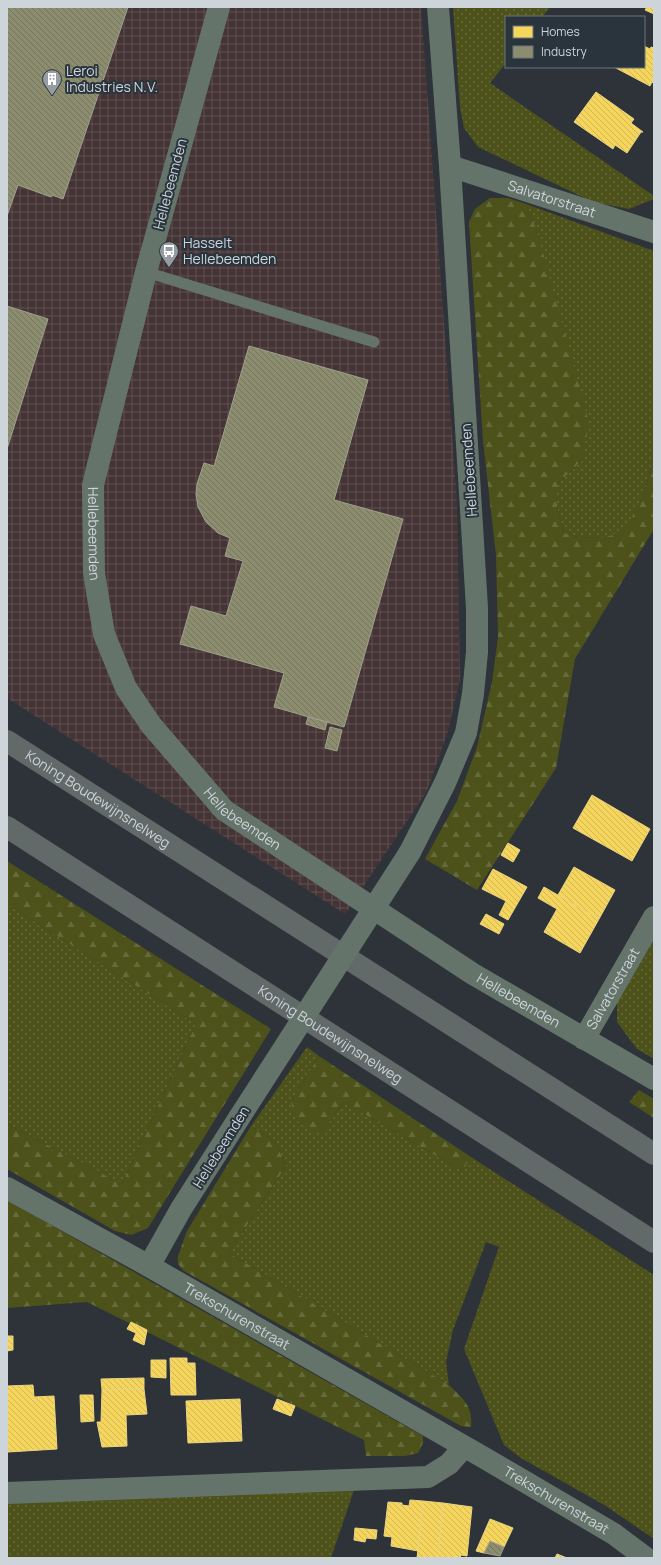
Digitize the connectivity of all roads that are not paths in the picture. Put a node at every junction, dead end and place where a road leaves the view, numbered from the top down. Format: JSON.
{"nodes":[{"id":1,"x":218,"y":7,"type":"edge"},
{"id":2,"x":438,"y":7,"type":"edge"},
{"id":3,"x":450,"y":166,"type":"junction"},
{"id":4,"x":654,"y":232,"type":"edge"},
{"id":5,"x":146,"y":272,"type":"junction"},
{"id":6,"x":374,"y":342,"type":"dead end"},
{"id":7,"x":7,"y":741,"type":"edge"},
{"id":8,"x":7,"y":827,"type":"edge"},
{"id":9,"x":654,"y":917,"type":"edge"},
{"id":10,"x":584,"y":1039,"type":"junction"},
{"id":11,"x":654,"y":1079,"type":"edge"},
{"id":12,"x":654,"y":1154,"type":"edge"},
{"id":13,"x":7,"y":1188,"type":"edge"},
{"id":14,"x":654,"y":1242,"type":"edge"},
{"id":15,"x":149,"y":1266,"type":"junction"},
{"id":16,"x":464,"y":1447,"type":"junction"},
{"id":17,"x":7,"y":1493,"type":"edge"},
{"id":18,"x":646,"y":1558,"type":"edge"}],
"edges":[{"from":1,"to":5,"type":"street","name":"Hellebeemden"},
{"from":2,"to":3,"type":"street","name":"Hellebeemden"},
{"from":3,"to":4,"type":"street","name":"Salvatorstraat"},
{"from":3,"to":15,"type":"street","name":"Hellebeemden","bridge":true},
{"from":5,"to":6,"type":"lane"},
{"from":5,"to":10,"type":"street","name":"Hellebeemden"},
{"from":7,"to":12,"type":"highway","name":"Koning Boudewijnsnelweg"},
{"from":8,"to":14,"type":"highway","name":"Koning Boudewijnsnelweg"},
{"from":9,"to":10,"type":"street","name":"Salvatorstraat"},
{"from":10,"to":11,"type":"street","name":"Hellebeemden"},
{"from":13,"to":15,"type":"street","name":"Trekschurenstraat"},
{"from":15,"to":16,"type":"street","name":"Trekschurenstraat"},
{"from":16,"to":17,"type":"street"},
{"from":16,"to":18,"type":"street","name":"Trekschurenstraat"}]}
